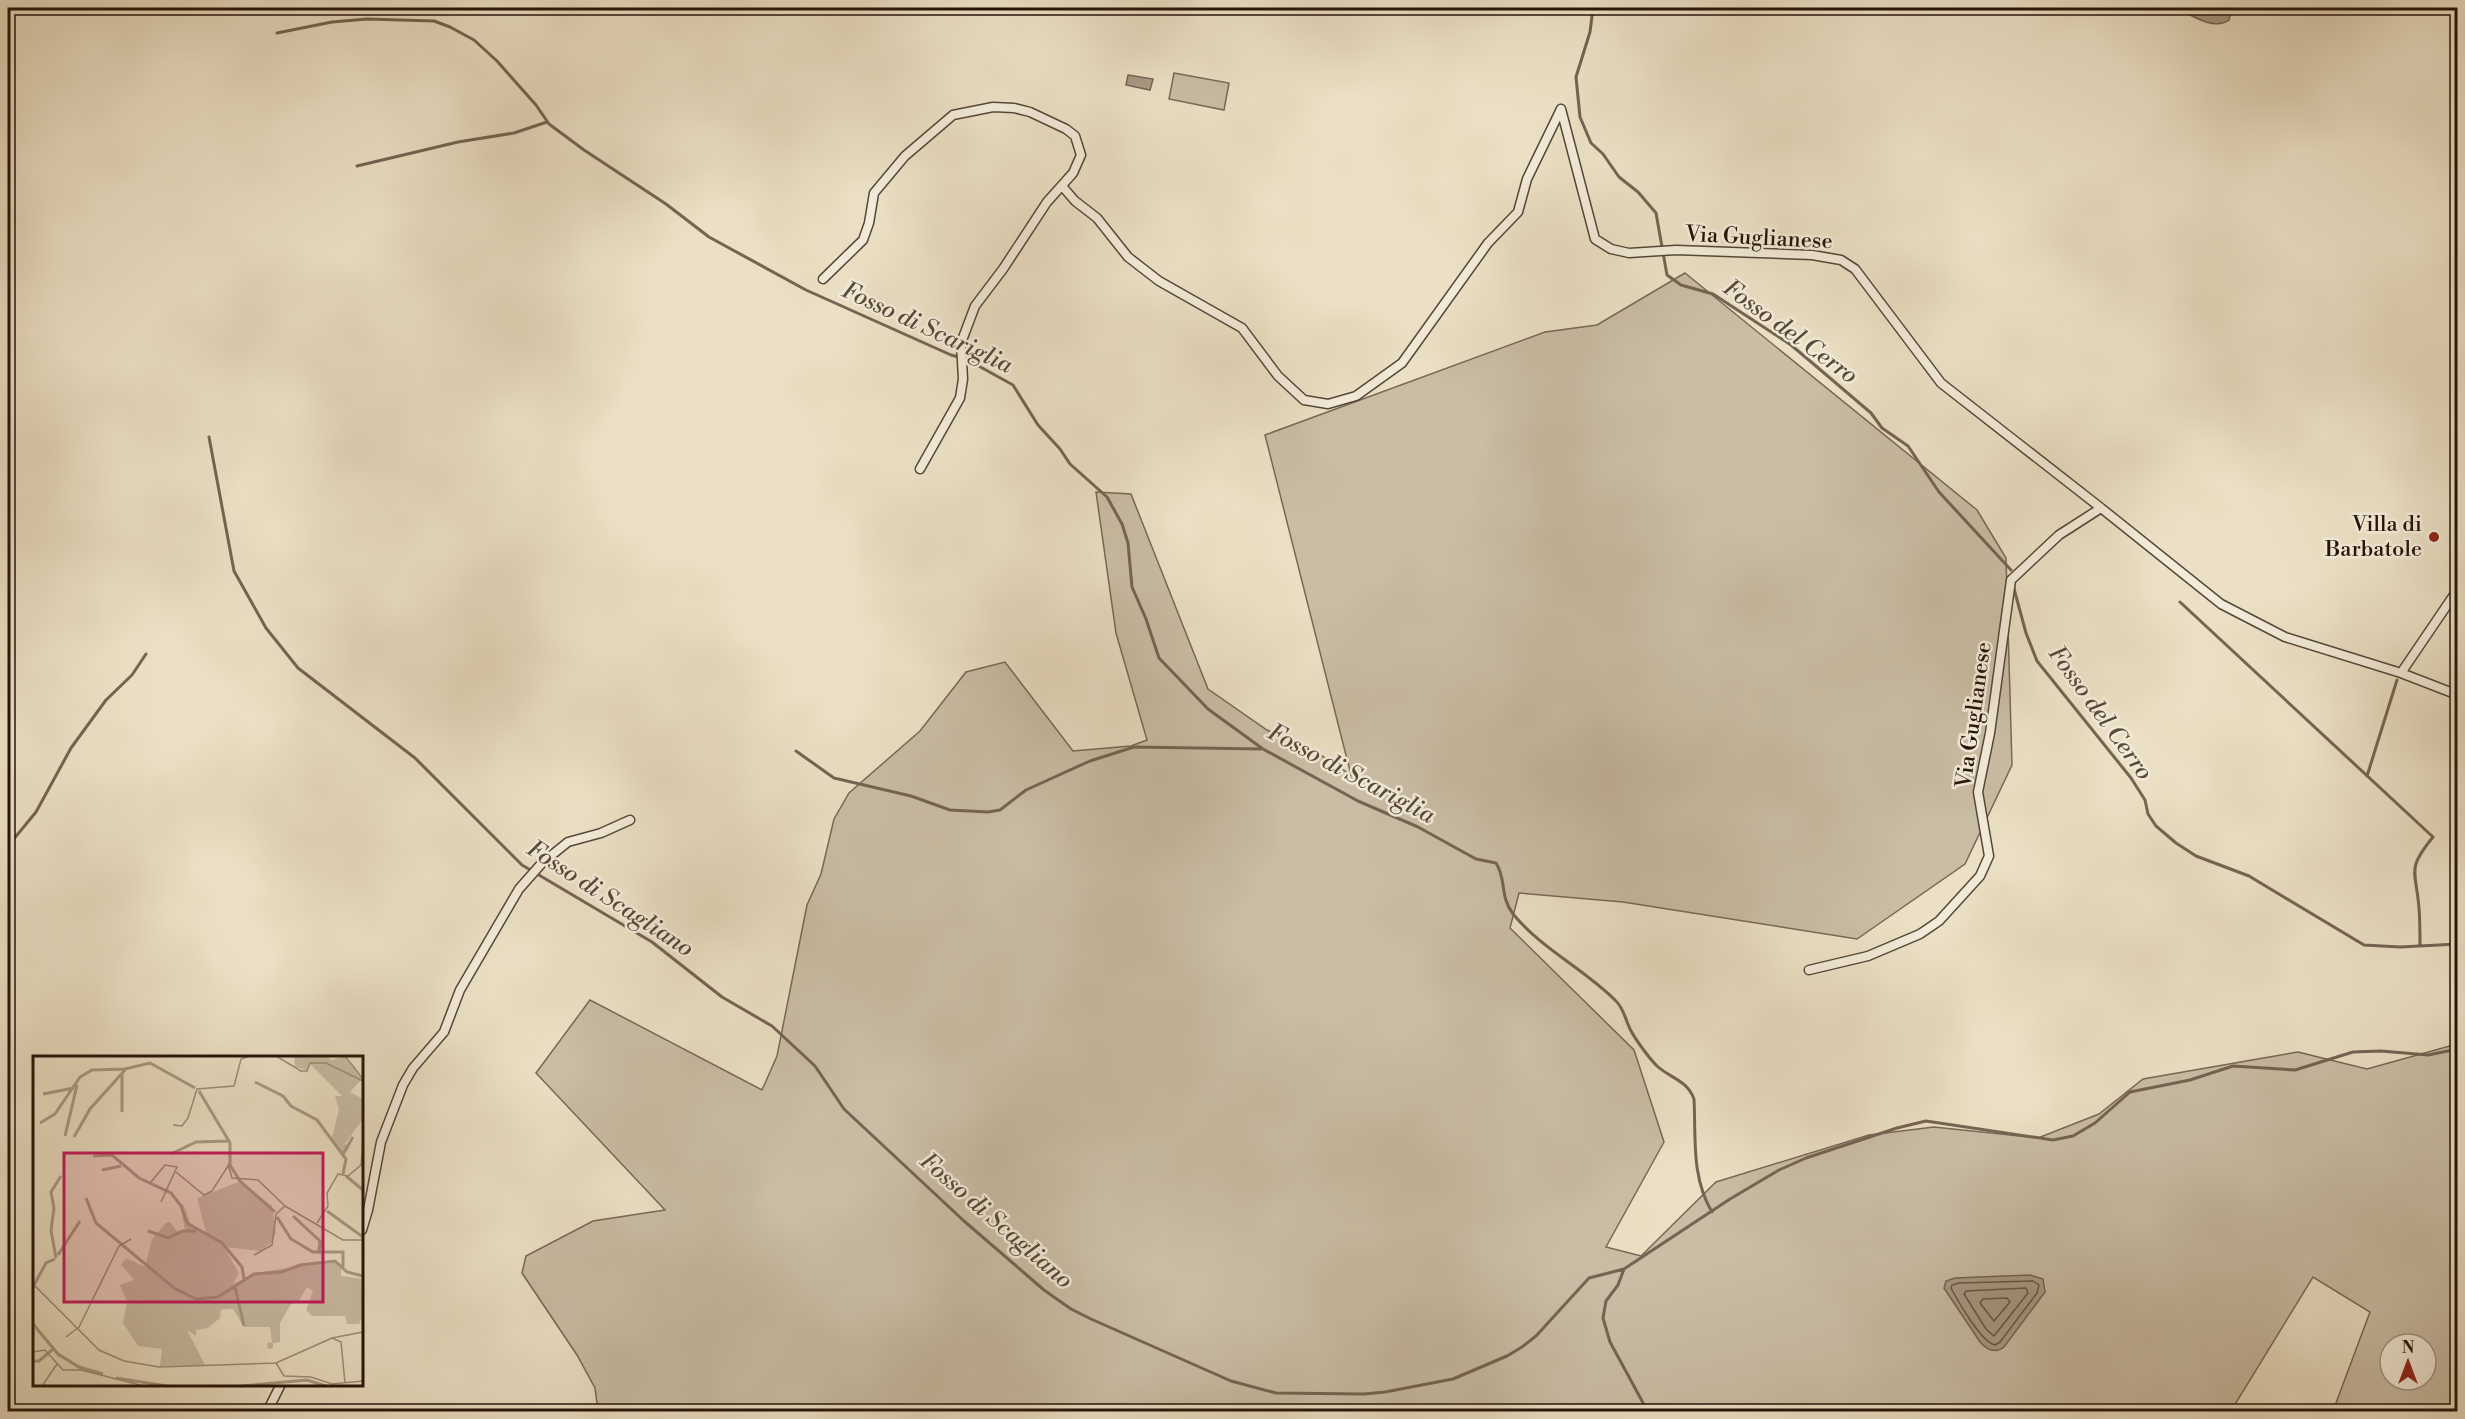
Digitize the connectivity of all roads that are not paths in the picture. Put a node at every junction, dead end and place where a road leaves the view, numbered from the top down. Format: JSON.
{"nodes":[{"id":1,"x":1062,"y":186,"type":"junction"},
{"id":2,"x":824,"y":279,"type":"dead end"},
{"id":3,"x":920,"y":470,"type":"dead end"},
{"id":4,"x":2100,"y":508,"type":"junction"},
{"id":5,"x":2457,"y":589,"type":"edge"},
{"id":6,"x":2401,"y":673,"type":"junction"},
{"id":7,"x":2457,"y":695,"type":"edge"},
{"id":8,"x":630,"y":820,"type":"dead end"},
{"id":9,"x":1809,"y":970,"type":"dead end"},
{"id":10,"x":363,"y":1227,"type":"edge"},
{"id":11,"x":280,"y":1386,"type":"edge"},
{"id":12,"x":267,"y":1412,"type":"edge"}],
"edges":[{"from":1,"to":2,"type":"street"},
{"from":1,"to":3,"type":"street"},
{"from":1,"to":4,"type":"street","name":"Via Guglianese"},
{"from":4,"to":6,"type":"street","name":"Via Guglianese"},
{"from":4,"to":9,"type":"street","name":"Via Guglianese"},
{"from":5,"to":6,"type":"street"},
{"from":6,"to":7,"type":"street","name":"Via Guglianese"},
{"from":8,"to":10,"type":"street"},
{"from":11,"to":12,"type":"street"}]}
